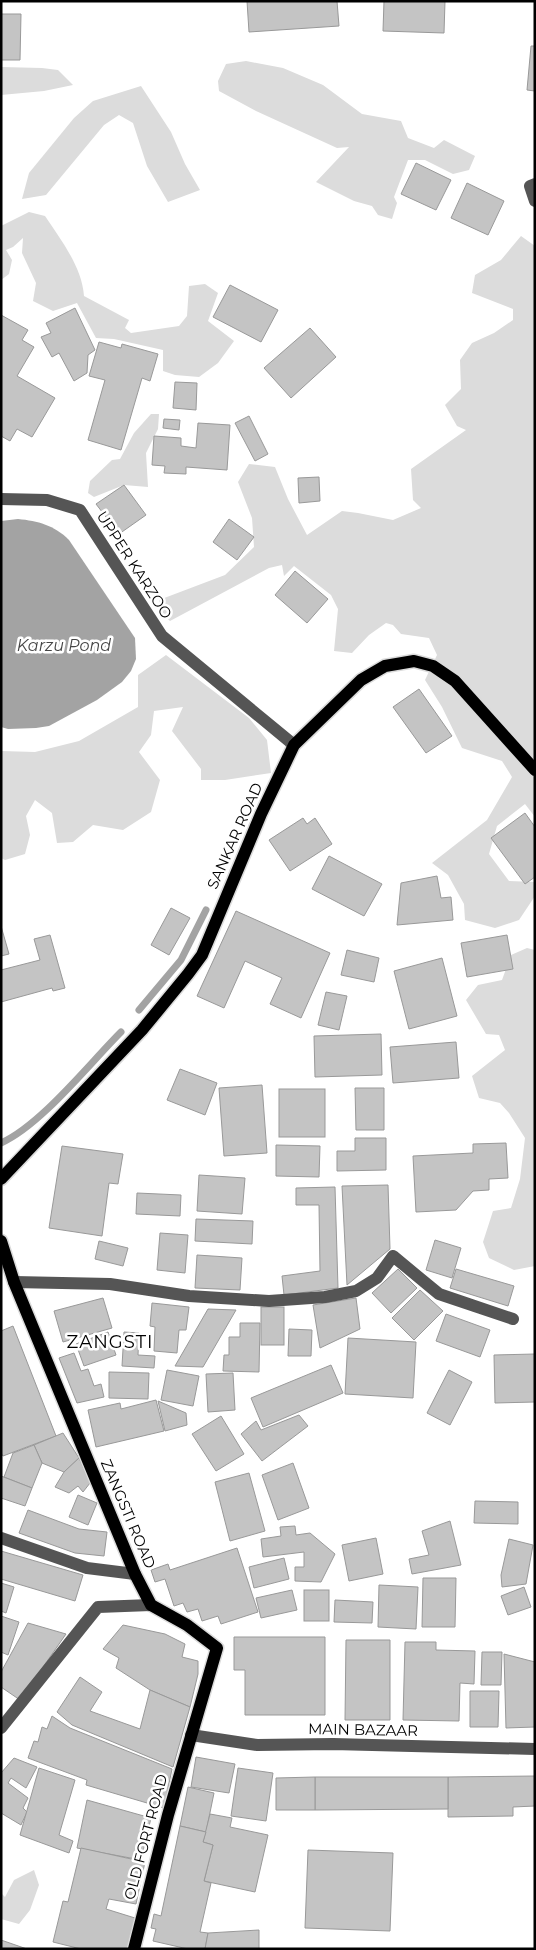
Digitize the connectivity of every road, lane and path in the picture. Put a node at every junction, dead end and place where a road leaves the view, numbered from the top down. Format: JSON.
{"nodes":[{"id":1,"x":535,"y":184,"type":"edge"},
{"id":2,"x":535,"y":201,"type":"edge"},
{"id":3,"x":1,"y":499,"type":"edge"},
{"id":4,"x":294,"y":745,"type":"junction"},
{"id":5,"x":535,"y":770,"type":"edge"},
{"id":6,"x":1,"y":1179,"type":"edge"},
{"id":7,"x":1,"y":1240,"type":"edge"},
{"id":8,"x":14,"y":1282,"type":"junction"},
{"id":9,"x":513,"y":1319,"type":"dead end"},
{"id":10,"x":1,"y":1538,"type":"edge"},
{"id":11,"x":134,"y":1574,"type":"junction"},
{"id":12,"x":150,"y":1605,"type":"junction"},
{"id":13,"x":1,"y":1728,"type":"edge"},
{"id":14,"x":191,"y":1735,"type":"junction"},
{"id":15,"x":535,"y":1749,"type":"edge"},
{"id":16,"x":134,"y":1949,"type":"edge"}],
"edges":[{"from":1,"to":2,"type":"street"},
{"from":3,"to":4,"type":"street","name":"UPPER KARZOO"},
{"from":4,"to":5,"type":"main road","name":"SANKAR ROAD"},
{"from":4,"to":6,"type":"main road","name":"SANKAR ROAD"},
{"from":7,"to":8,"type":"main road","name":"ZANGSTI ROAD"},
{"from":8,"to":9,"type":"street"},
{"from":8,"to":11,"type":"main road","name":"ZANGSTI ROAD"},
{"from":10,"to":11,"type":"street"},
{"from":11,"to":12,"type":"main road","name":"ZANGSTI ROAD"},
{"from":12,"to":13,"type":"street"},
{"from":12,"to":14,"type":"main road","name":"OLD FORT ROAD"},
{"from":14,"to":15,"type":"street","name":"MAIN BAZAAR"},
{"from":14,"to":16,"type":"main road","name":"OLD FORT ROAD"}]}
